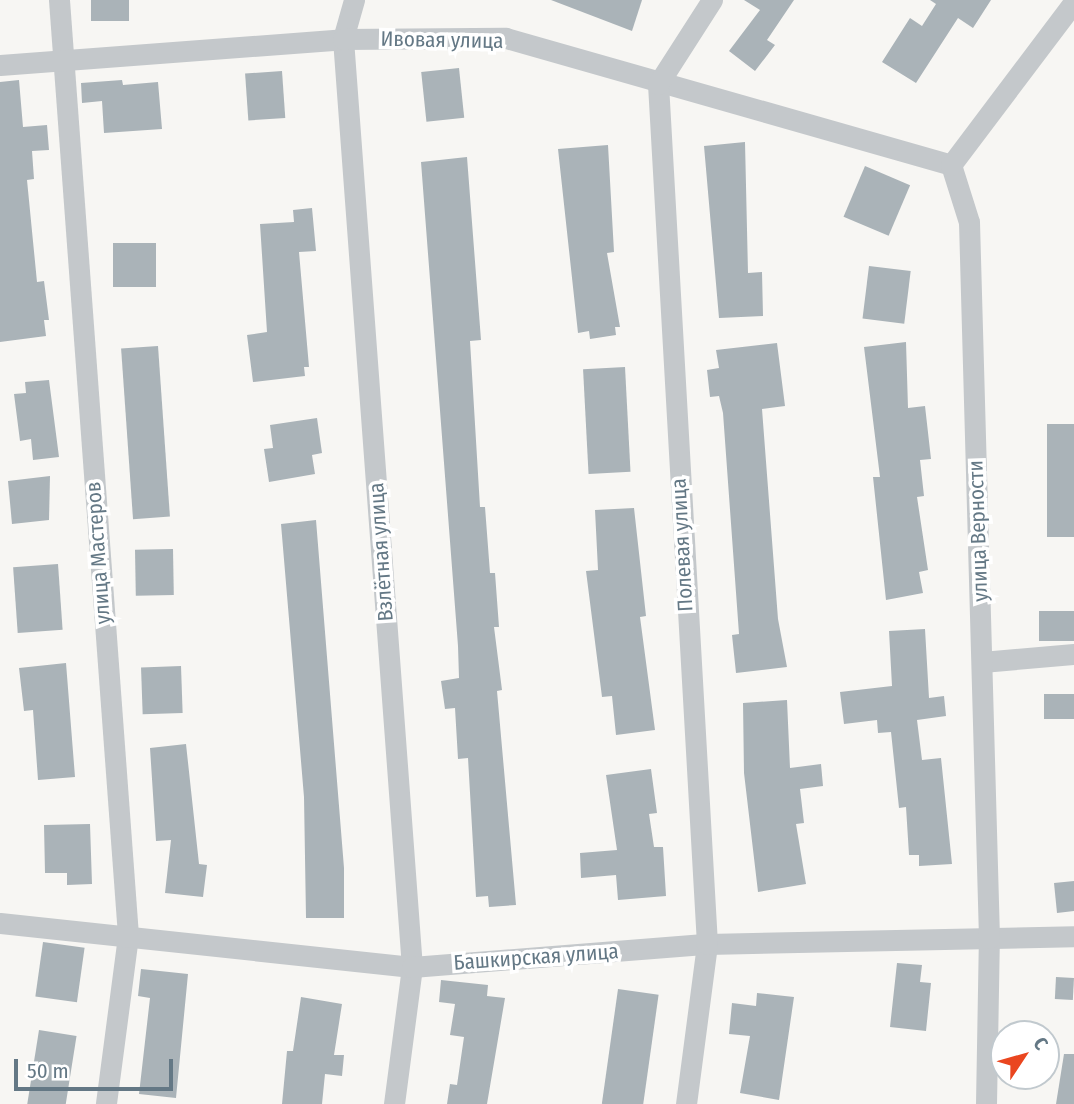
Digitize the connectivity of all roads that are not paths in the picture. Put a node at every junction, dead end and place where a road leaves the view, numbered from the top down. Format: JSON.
{"nodes":[{"id":1,"x":59,"y":0,"type":"edge"},
{"id":2,"x":354,"y":0,"type":"edge"},
{"id":3,"x":712,"y":0,"type":"edge"},
{"id":4,"x":1074,"y":2,"type":"edge"},
{"id":5,"x":343,"y":39,"type":"junction"},
{"id":6,"x":61,"y":60,"type":"junction"},
{"id":7,"x":0,"y":65,"type":"edge"},
{"id":8,"x":658,"y":84,"type":"junction"},
{"id":9,"x":951,"y":165,"type":"junction"},
{"id":10,"x":1074,"y":654,"type":"edge"},
{"id":11,"x":982,"y":663,"type":"junction"},
{"id":12,"x":0,"y":923,"type":"edge"},
{"id":13,"x":128,"y":936,"type":"junction"},
{"id":14,"x":1074,"y":936,"type":"edge"},
{"id":15,"x":989,"y":938,"type":"junction"},
{"id":16,"x":707,"y":944,"type":"junction"},
{"id":17,"x":412,"y":967,"type":"junction"},
{"id":18,"x":106,"y":1104,"type":"edge"},
{"id":19,"x":394,"y":1104,"type":"edge"},
{"id":20,"x":686,"y":1104,"type":"edge"},
{"id":21,"x":986,"y":1104,"type":"edge"}],
"edges":[{"from":1,"to":6,"type":"street","name":"улица Мастеров"},
{"from":2,"to":5,"type":"street","name":"Взлётная улица"},
{"from":3,"to":8,"type":"street"},
{"from":4,"to":9,"type":"street"},
{"from":5,"to":6,"type":"street","name":"Ивовая улица"},
{"from":5,"to":8,"type":"street","name":"Ивовая улица"},
{"from":5,"to":17,"type":"street","name":"Взлётная улица"},
{"from":6,"to":7,"type":"street","name":"Ивовая улица"},
{"from":6,"to":13,"type":"street","name":"улица Мастеров"},
{"from":8,"to":9,"type":"street","name":"Ивовая улица"},
{"from":8,"to":16,"type":"street","name":"Полевая улица"},
{"from":9,"to":11,"type":"street","name":"улица Верности"},
{"from":10,"to":11,"type":"street"},
{"from":11,"to":15,"type":"street","name":"улица Верности"},
{"from":12,"to":13,"type":"street","name":"Башкирская улица"},
{"from":13,"to":17,"type":"street","name":"Башкирская улица"},
{"from":13,"to":18,"type":"street","name":"улица Мастеров"},
{"from":14,"to":15,"type":"street","name":"Башкирская улица"},
{"from":15,"to":16,"type":"street","name":"Башкирская улица"},
{"from":15,"to":21,"type":"street","name":"улица Верности"},
{"from":16,"to":17,"type":"street","name":"Башкирская улица"},
{"from":16,"to":20,"type":"street","name":"Полевая улица"},
{"from":17,"to":19,"type":"street","name":"Взлётная улица"}]}
